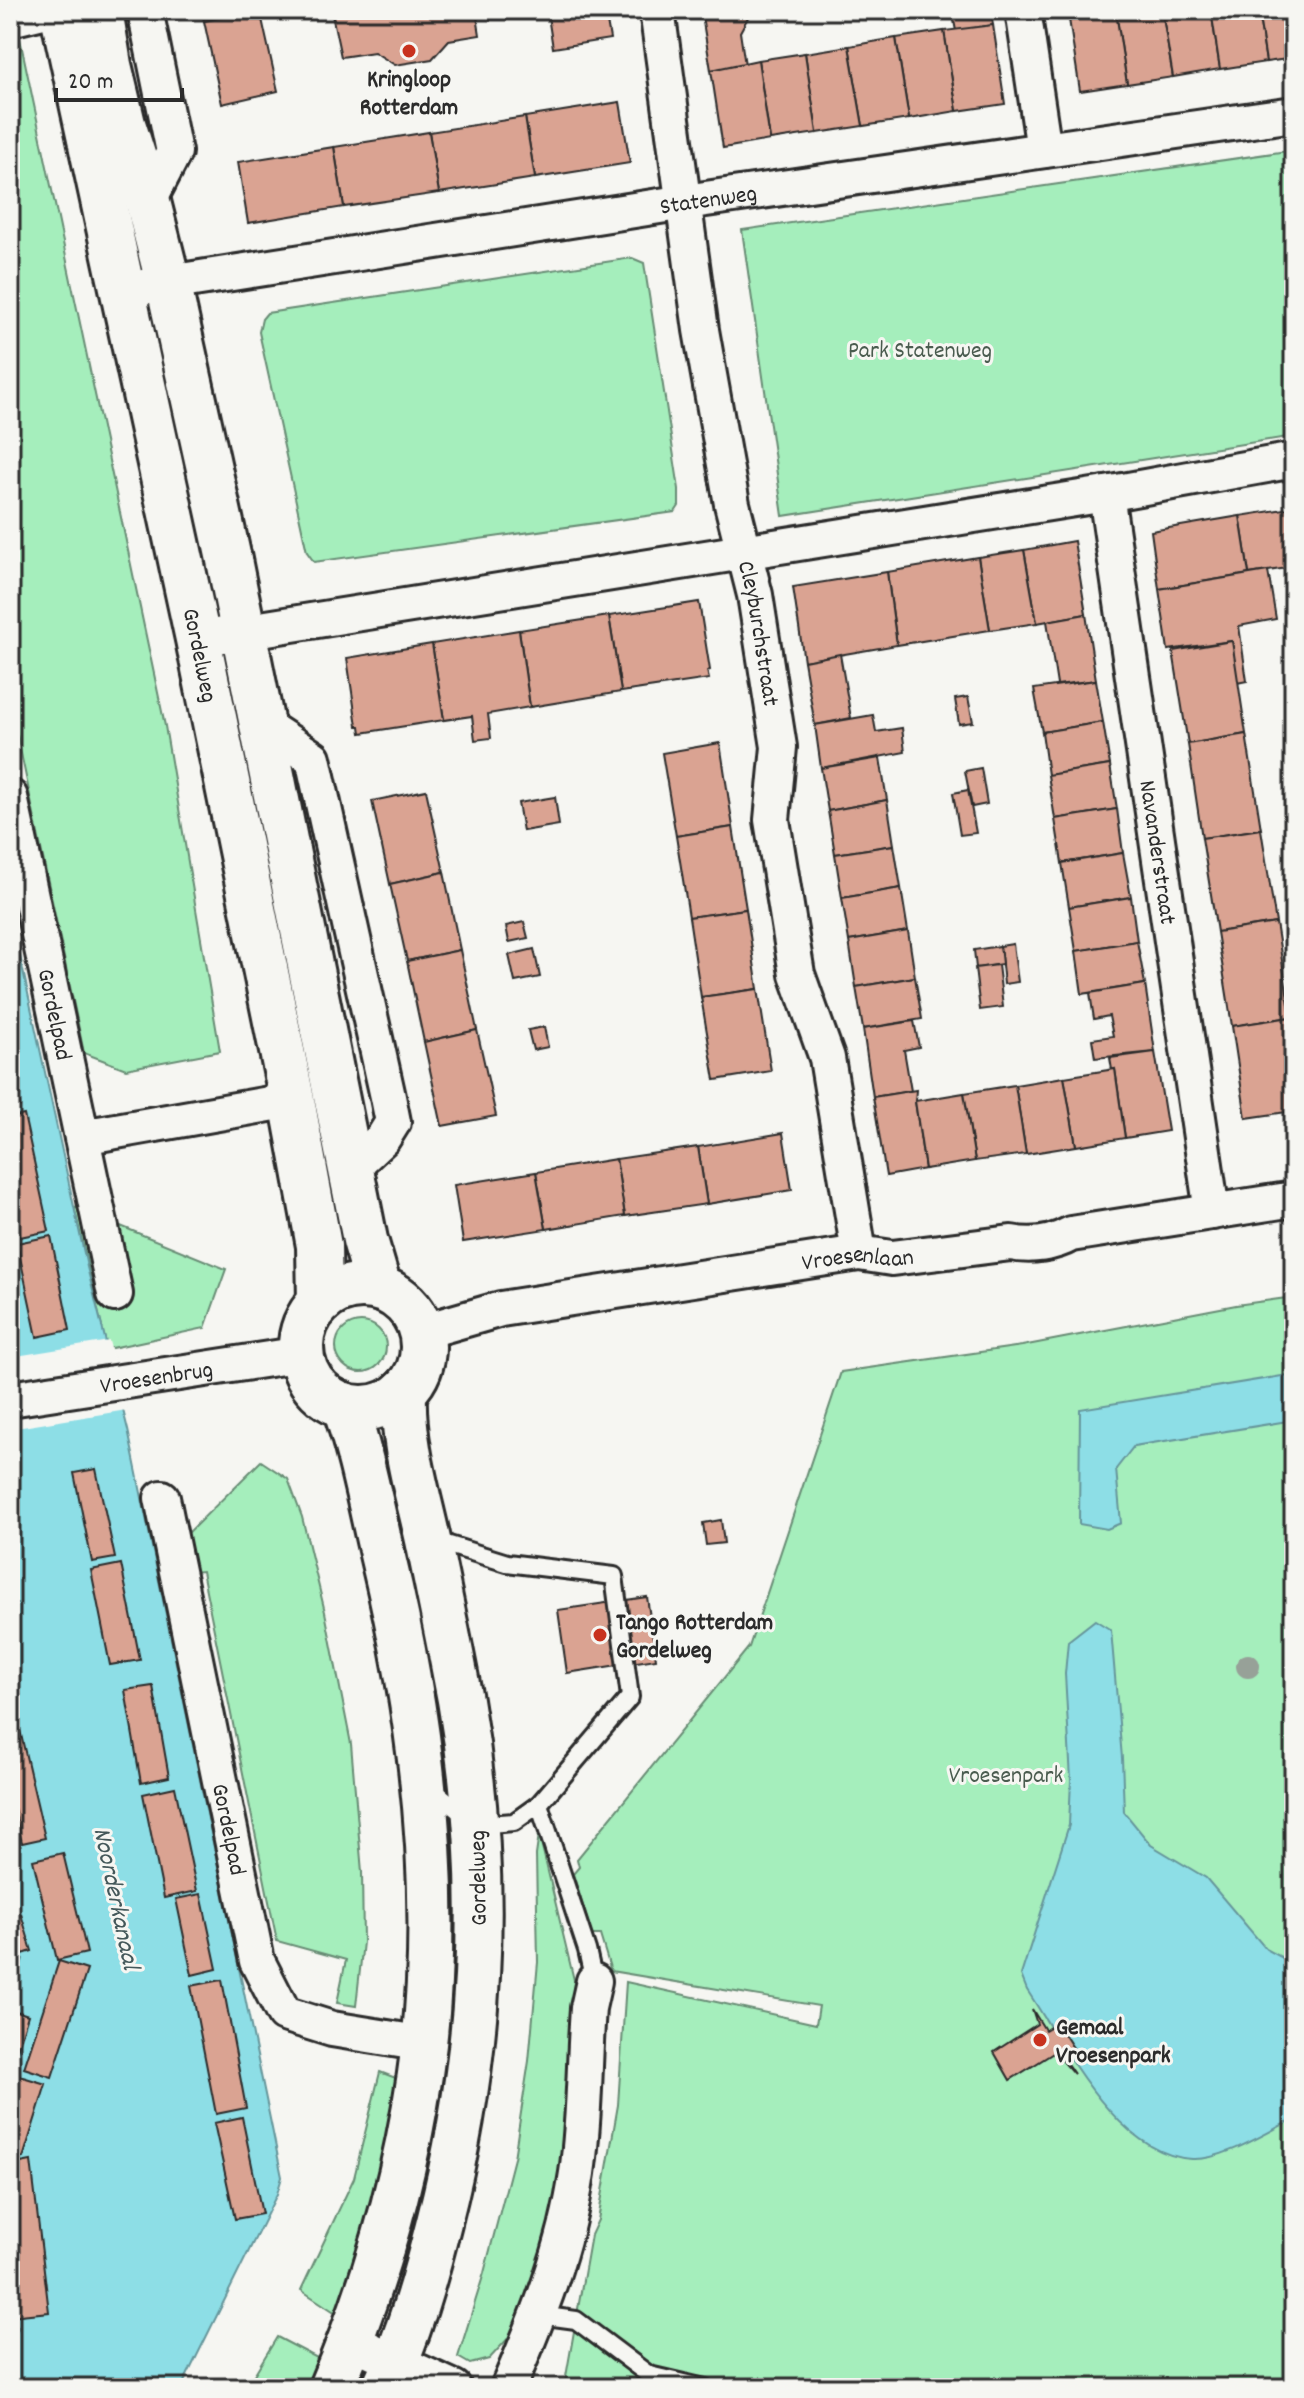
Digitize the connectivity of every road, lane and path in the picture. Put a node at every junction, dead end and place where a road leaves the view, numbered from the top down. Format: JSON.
{"nodes":[{"id":1,"x":47,"y":10,"type":"edge"},
{"id":2,"x":62,"y":10,"type":"edge"},
{"id":3,"x":100,"y":10,"type":"edge"},
{"id":4,"x":145,"y":10,"type":"edge"},
{"id":5,"x":657,"y":10,"type":"edge"},
{"id":6,"x":1023,"y":10,"type":"edge"},
{"id":7,"x":10,"y":19,"type":"edge"},
{"id":8,"x":1294,"y":114,"type":"edge"},
{"id":9,"x":1044,"y":150,"type":"junction"},
{"id":10,"x":148,"y":202,"type":"junction"},
{"id":11,"x":685,"y":202,"type":"junction"},
{"id":12,"x":168,"y":282,"type":"junction"},
{"id":13,"x":124,"y":291,"type":"junction"},
{"id":14,"x":1294,"y":460,"type":"edge"},
{"id":15,"x":1106,"y":494,"type":"junction"},
{"id":16,"x":744,"y":551,"type":"junction"},
{"id":17,"x":244,"y":631,"type":"junction"},
{"id":18,"x":198,"y":639,"type":"junction"},
{"id":19,"x":10,"y":797,"type":"edge"},
{"id":20,"x":292,"y":1100,"type":"junction"},
{"id":21,"x":82,"y":1137,"type":"junction"},
{"id":22,"x":1294,"y":1199,"type":"edge"},
{"id":23,"x":1212,"y":1212,"type":"junction"},
{"id":24,"x":859,"y":1253,"type":"junction"},
{"id":25,"x":379,"y":1288,"type":"junction"},
{"id":26,"x":115,"y":1294,"type":"dead end"},
{"id":27,"x":320,"y":1302,"type":"junction"},
{"id":28,"x":421,"y":1332,"type":"junction"},
{"id":29,"x":302,"y":1354,"type":"junction"},
{"id":30,"x":404,"y":1391,"type":"junction"},
{"id":31,"x":10,"y":1399,"type":"edge"},
{"id":32,"x":344,"y":1405,"type":"junction"},
{"id":33,"x":162,"y":1498,"type":"dead end"},
{"id":34,"x":428,"y":1538,"type":"junction"},
{"id":35,"x":421,"y":1779,"type":"junction"},
{"id":36,"x":539,"y":1804,"type":"junction"},
{"id":37,"x":476,"y":1825,"type":"junction"},
{"id":38,"x":594,"y":1981,"type":"joint"},
{"id":39,"x":424,"y":2044,"type":"junction"},
{"id":40,"x":539,"y":2315,"type":"junction"},
{"id":41,"x":351,"y":2341,"type":"junction"},
{"id":42,"x":390,"y":2374,"type":"edge"},
{"id":43,"x":331,"y":2388,"type":"edge"},
{"id":44,"x":454,"y":2388,"type":"edge"},
{"id":45,"x":508,"y":2388,"type":"edge"},
{"id":46,"x":705,"y":2388,"type":"edge"}],
"edges":[{"from":1,"to":7,"type":"street"},
{"from":2,"to":13,"type":"main road","name":"Gordelweg"},
{"from":3,"to":10,"type":"main road","name":"Gordelweg"},
{"from":4,"to":10,"type":"street"},
{"from":5,"to":11,"type":"street","name":"Cleyburchstraat"},
{"from":6,"to":9,"type":"street"},
{"from":8,"to":9,"type":"street","name":"Statenweg"},
{"from":9,"to":11,"type":"street","name":"Statenweg"},
{"from":10,"to":12,"type":"main road","name":"Gordelweg"},
{"from":11,"to":12,"type":"street","name":"Statenweg"},
{"from":11,"to":16,"type":"street","name":"Cleyburchstraat"},
{"from":12,"to":13,"type":"street","name":"Statenweg"},
{"from":12,"to":17,"type":"main road","name":"Gordelweg"},
{"from":13,"to":18,"type":"main road","name":"Gordelweg"},
{"from":14,"to":15,"type":"street"},
{"from":15,"to":16,"type":"street"},
{"from":15,"to":23,"type":"street","name":"Navanderstraat"},
{"from":16,"to":17,"type":"street"},
{"from":16,"to":24,"type":"street","name":"Cleyburchstraat"},
{"from":17,"to":18,"type":"street"},
{"from":17,"to":25,"type":"main road","name":"Gordelweg"},
{"from":18,"to":20,"type":"main road","name":"Gordelweg"},
{"from":19,"to":21,"type":"street","name":"Gordelpad"},
{"from":20,"to":21,"type":"street"},
{"from":20,"to":27,"type":"main road","name":"Gordelweg"},
{"from":21,"to":26,"type":"street","name":"Gordelpad"},
{"from":22,"to":23,"type":"street","name":"Vroesenlaan"},
{"from":23,"to":24,"type":"street","name":"Vroesenlaan"},
{"from":24,"to":28,"type":"street","name":"Vroesenlaan"},
{"from":25,"to":27,"type":"main road"},
{"from":25,"to":28,"type":"main road"},
{"from":27,"to":29,"type":"main road"},
{"from":28,"to":30,"type":"main road"},
{"from":29,"to":31,"type":"street","name":"Vroesenbrug"},
{"from":29,"to":32,"type":"main road"},
{"from":30,"to":32,"type":"main road"},
{"from":30,"to":34,"type":"main road","name":"Gordelweg"},
{"from":32,"to":35,"type":"main road","name":"Gordelweg"},
{"from":33,"to":39,"type":"street","name":"Gordelpad"},
{"from":34,"to":36,"type":"lane"},
{"from":34,"to":37,"type":"main road","name":"Gordelweg"},
{"from":35,"to":37,"type":"lane"},
{"from":35,"to":39,"type":"main road","name":"Gordelweg"},
{"from":36,"to":37,"type":"lane"},
{"from":36,"to":38,"type":"lane"},
{"from":37,"to":42,"type":"main road","name":"Gordelweg"},
{"from":38,"to":40,"type":"street"},
{"from":39,"to":41,"type":"main road","name":"Gordelweg"},
{"from":40,"to":45,"type":"street"},
{"from":40,"to":46,"type":"lane"},
{"from":41,"to":42,"type":"street"},
{"from":41,"to":43,"type":"main road","name":"Gordelweg"},
{"from":42,"to":44,"type":"street"}]}
